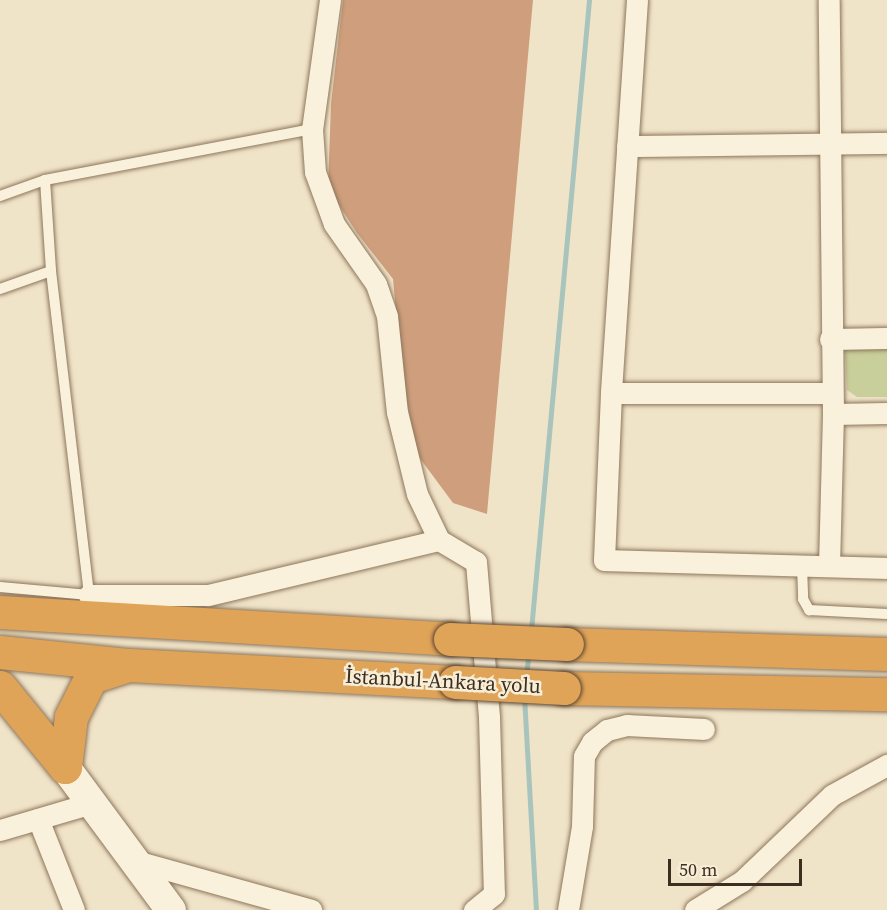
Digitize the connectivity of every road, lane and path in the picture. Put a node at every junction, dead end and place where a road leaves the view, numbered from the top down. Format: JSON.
{"nodes":[{"id":1,"x":330,"y":0,"type":"edge"},
{"id":2,"x":637,"y":0,"type":"edge"},
{"id":3,"x":830,"y":0,"type":"edge"},
{"id":4,"x":312,"y":129,"type":"junction"},
{"id":5,"x":887,"y":143,"type":"edge"},
{"id":6,"x":627,"y":146,"type":"junction"},
{"id":7,"x":828,"y":146,"type":"junction"},
{"id":8,"x":45,"y":180,"type":"junction"},
{"id":9,"x":0,"y":196,"type":"edge"},
{"id":10,"x":51,"y":271,"type":"junction"},
{"id":11,"x":0,"y":289,"type":"edge"},
{"id":12,"x":887,"y":338,"type":"edge"},
{"id":13,"x":830,"y":339,"type":"junction"},
{"id":14,"x":611,"y":393,"type":"junction"},
{"id":15,"x":832,"y":404,"type":"junction"},
{"id":16,"x":887,"y":413,"type":"edge"},
{"id":17,"x":439,"y":540,"type":"junction"},
{"id":18,"x":802,"y":565,"type":"junction"},
{"id":19,"x":829,"y":566,"type":"junction"},
{"id":20,"x":887,"y":568,"type":"edge"},
{"id":21,"x":0,"y":587,"type":"edge"},
{"id":22,"x":89,"y":595,"type":"junction"},
{"id":23,"x":0,"y":607,"type":"edge"},
{"id":24,"x":0,"y":612,"type":"edge"},
{"id":25,"x":887,"y":614,"type":"edge"},
{"id":26,"x":0,"y":652,"type":"edge"},
{"id":27,"x":887,"y":654,"type":"edge"},
{"id":28,"x":129,"y":665,"type":"junction"},
{"id":29,"x":0,"y":687,"type":"edge"},
{"id":30,"x":887,"y":694,"type":"edge"},
{"id":31,"x":704,"y":729,"type":"dead end"},
{"id":32,"x":887,"y":765,"type":"edge"},
{"id":33,"x":65,"y":767,"type":"junction"},
{"id":34,"x":92,"y":803,"type":"junction"},
{"id":35,"x":38,"y":819,"type":"junction"},
{"id":36,"x":0,"y":830,"type":"edge"},
{"id":37,"x":136,"y":861,"type":"junction"},
{"id":38,"x":494,"y":902,"type":"edge"},
{"id":39,"x":74,"y":910,"type":"edge"},
{"id":40,"x":171,"y":910,"type":"edge"},
{"id":41,"x":311,"y":910,"type":"edge"},
{"id":42,"x":474,"y":910,"type":"edge"},
{"id":43,"x":568,"y":910,"type":"edge"},
{"id":44,"x":695,"y":910,"type":"edge"}],
"edges":[{"from":1,"to":4,"type":"street"},
{"from":2,"to":6,"type":"street"},
{"from":3,"to":7,"type":"street"},
{"from":4,"to":8,"type":"lane"},
{"from":4,"to":17,"type":"street"},
{"from":5,"to":7,"type":"street"},
{"from":6,"to":7,"type":"street"},
{"from":6,"to":14,"type":"street"},
{"from":7,"to":13,"type":"street"},
{"from":8,"to":9,"type":"lane"},
{"from":8,"to":10,"type":"lane"},
{"from":10,"to":11,"type":"lane"},
{"from":10,"to":22,"type":"lane"},
{"from":12,"to":13,"type":"street"},
{"from":13,"to":15,"type":"street"},
{"from":14,"to":15,"type":"street"},
{"from":14,"to":18,"type":"street"},
{"from":15,"to":16,"type":"street"},
{"from":15,"to":19,"type":"street"},
{"from":17,"to":22,"type":"street"},
{"from":17,"to":38,"type":"street"},
{"from":18,"to":19,"type":"street"},
{"from":18,"to":25,"type":"lane"},
{"from":19,"to":20,"type":"street"},
{"from":21,"to":22,"type":"lane"},
{"from":22,"to":23,"type":"highway"},
{"from":24,"to":27,"type":"highway","name":"İstanbul-Ankara yolu","bridge":true},
{"from":26,"to":28,"type":"highway","name":"İstanbul-Ankara yolu"},
{"from":28,"to":30,"type":"highway","name":"İstanbul-Ankara yolu","bridge":true},
{"from":28,"to":33,"type":"highway"},
{"from":29,"to":33,"type":"highway"},
{"from":31,"to":43,"type":"street"},
{"from":32,"to":44,"type":"street"},
{"from":33,"to":34,"type":"main road"},
{"from":34,"to":35,"type":"street"},
{"from":34,"to":37,"type":"main road"},
{"from":35,"to":36,"type":"street"},
{"from":35,"to":39,"type":"street"},
{"from":37,"to":40,"type":"main road"},
{"from":37,"to":41,"type":"street"},
{"from":38,"to":42,"type":"street"}]}
